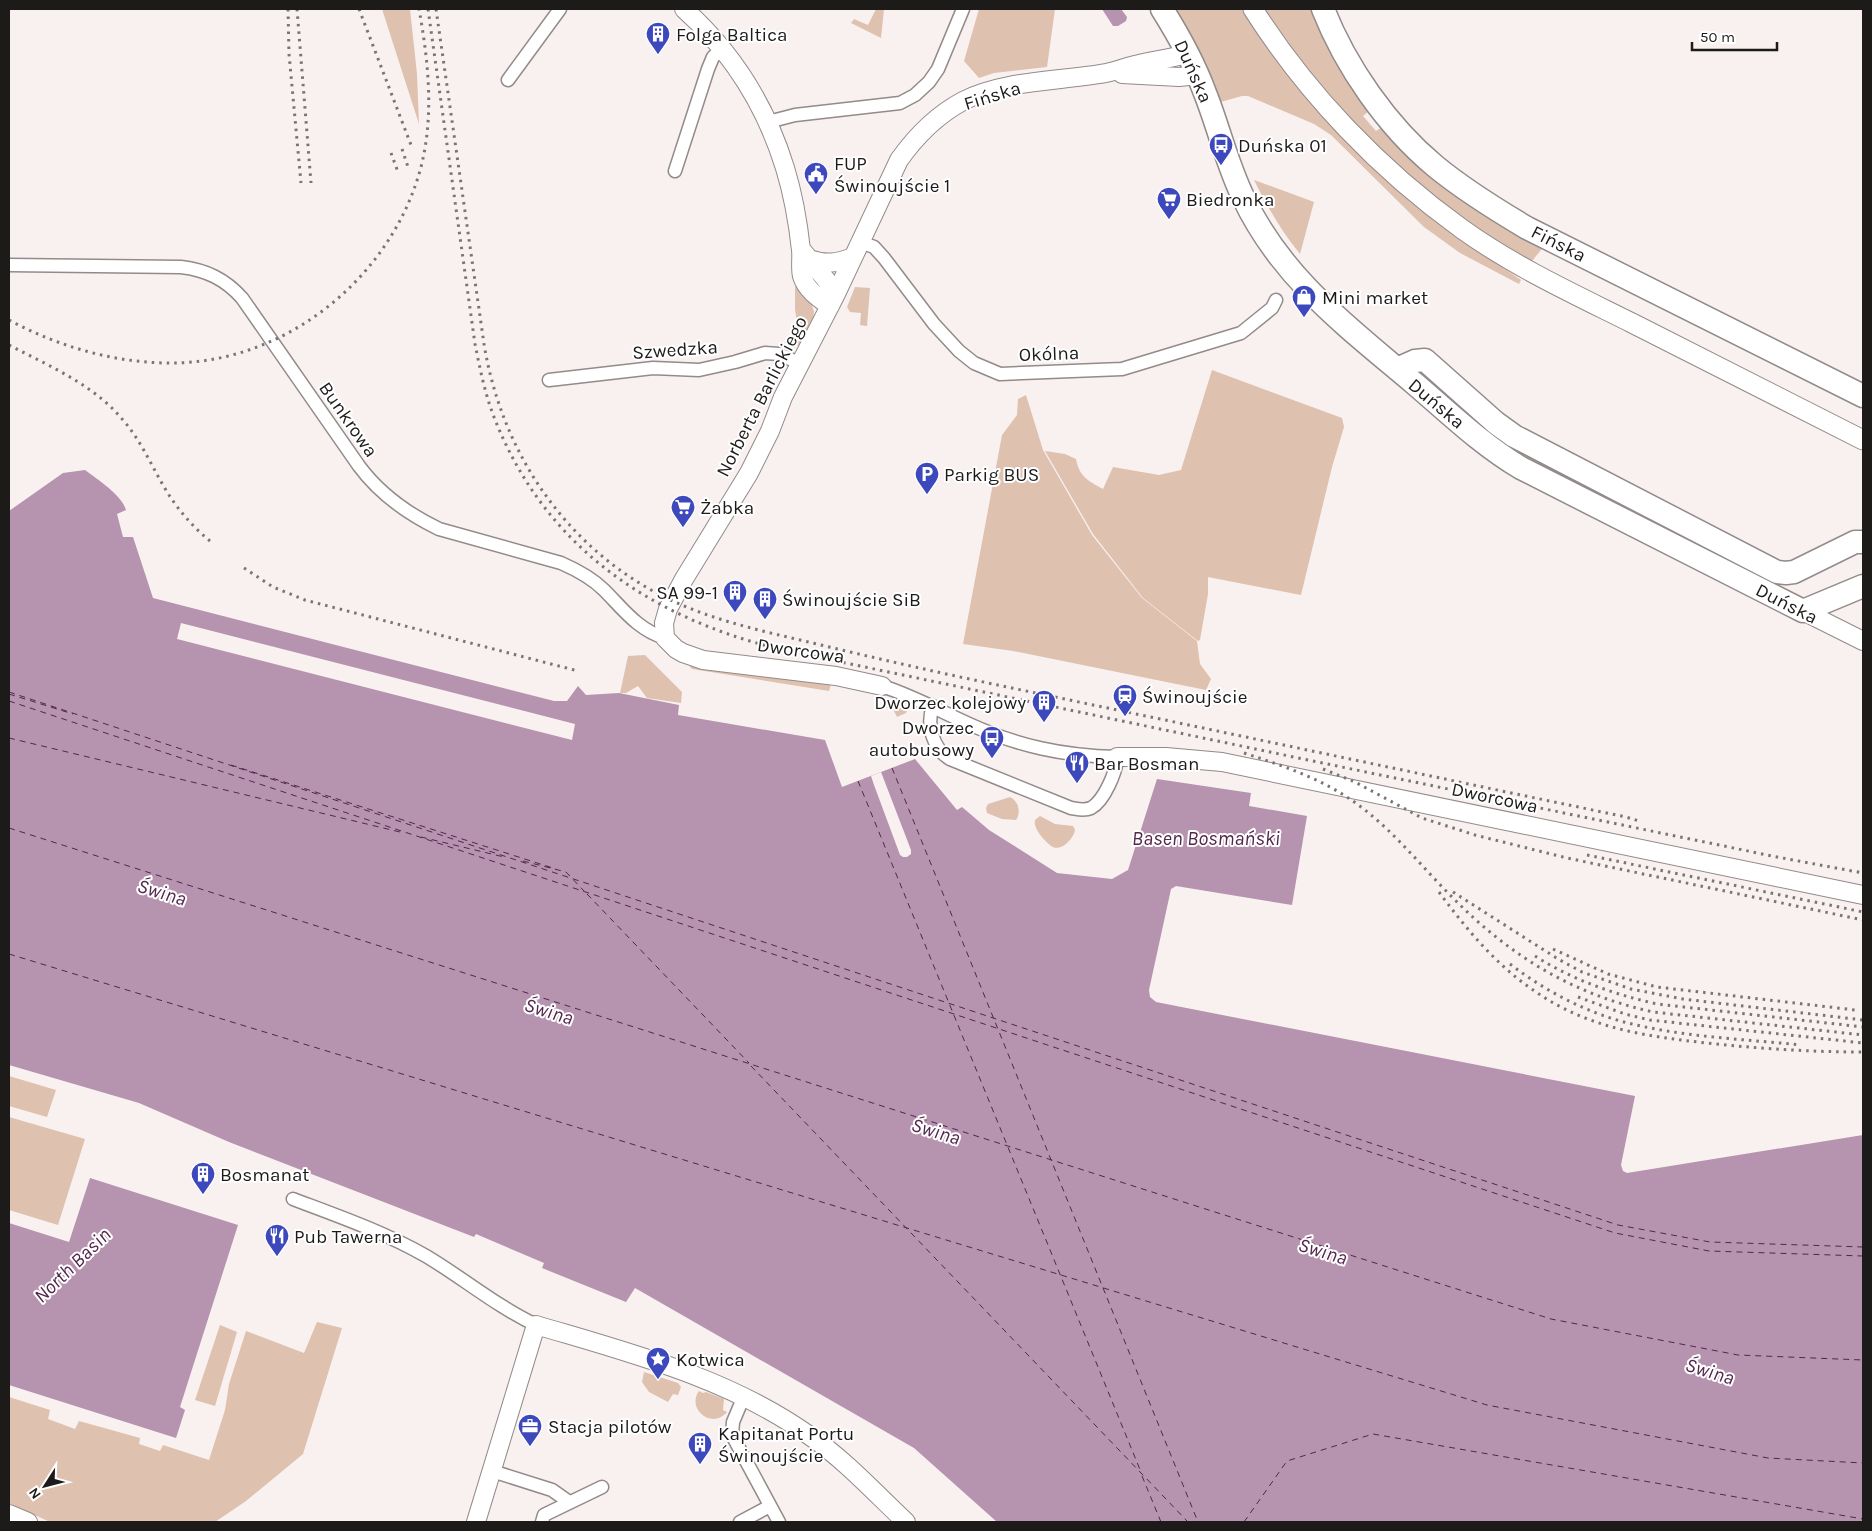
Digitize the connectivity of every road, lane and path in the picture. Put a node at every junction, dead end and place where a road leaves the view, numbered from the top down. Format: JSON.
{"nodes":[{"id":1,"x":560,"y":9,"type":"edge"},
{"id":2,"x":684,"y":9,"type":"edge"},
{"id":3,"x":963,"y":9,"type":"edge"},
{"id":4,"x":1162,"y":9,"type":"edge"},
{"id":5,"x":1253,"y":9,"type":"edge"},
{"id":6,"x":1323,"y":9,"type":"edge"},
{"id":7,"x":723,"y":48,"type":"junction"},
{"id":8,"x":1188,"y":54,"type":"junction"},
{"id":9,"x":1106,"y":73,"type":"junction"},
{"id":10,"x":1198,"y":75,"type":"junction"},
{"id":11,"x":508,"y":80,"type":"dead end"},
{"id":12,"x":768,"y":122,"type":"junction"},
{"id":13,"x":675,"y":171,"type":"dead end"},
{"id":14,"x":857,"y":249,"type":"junction"},
{"id":15,"x":805,"y":254,"type":"junction"},
{"id":16,"x":9,"y":265,"type":"edge"},
{"id":17,"x":1276,"y":300,"type":"dead end"},
{"id":18,"x":833,"y":301,"type":"junction"},
{"id":19,"x":801,"y":364,"type":"junction"},
{"id":20,"x":1397,"y":369,"type":"junction"},
{"id":21,"x":550,"y":380,"type":"dead end"},
{"id":22,"x":1863,"y":396,"type":"edge"},
{"id":23,"x":1863,"y":440,"type":"edge"},
{"id":24,"x":1863,"y":542,"type":"edge"},
{"id":25,"x":1863,"y":586,"type":"edge"},
{"id":26,"x":1803,"y":612,"type":"junction"},
{"id":27,"x":665,"y":638,"type":"junction"},
{"id":28,"x":1863,"y":641,"type":"edge"},
{"id":29,"x":882,"y":686,"type":"joint"},
{"id":30,"x":933,"y":706,"type":"junction"},
{"id":31,"x":1117,"y":757,"type":"junction"},
{"id":32,"x":1863,"y":895,"type":"edge"},
{"id":33,"x":293,"y":1199,"type":"dead end"},
{"id":34,"x":536,"y":1325,"type":"junction"},
{"id":35,"x":744,"y":1396,"type":"junction"},
{"id":36,"x":492,"y":1471,"type":"junction"},
{"id":37,"x":602,"y":1487,"type":"dead end"},
{"id":38,"x":569,"y":1502,"type":"junction"},
{"id":39,"x":770,"y":1506,"type":"junction"},
{"id":40,"x":9,"y":1514,"type":"edge"},
{"id":41,"x":28,"y":1522,"type":"edge"},
{"id":42,"x":476,"y":1522,"type":"edge"},
{"id":43,"x":542,"y":1522,"type":"edge"},
{"id":44,"x":740,"y":1522,"type":"edge"},
{"id":45,"x":779,"y":1522,"type":"edge"},
{"id":46,"x":906,"y":1522,"type":"edge"}],
"edges":[{"from":1,"to":11,"type":"street"},
{"from":2,"to":7,"type":"street","name":"Norberta Barlickiego"},
{"from":3,"to":12,"type":"street"},
{"from":4,"to":8,"type":"highway","name":"Duńska"},
{"from":5,"to":23,"type":"main road"},
{"from":6,"to":22,"type":"highway","name":"Fińska"},
{"from":7,"to":12,"type":"street","name":"Norberta Barlickiego"},
{"from":7,"to":13,"type":"street"},
{"from":8,"to":9,"type":"street","name":"Fińska"},
{"from":8,"to":10,"type":"highway","name":"Duńska"},
{"from":9,"to":10,"type":"street","name":"Fińska"},
{"from":9,"to":14,"type":"street","name":"Fińska"},
{"from":10,"to":20,"type":"highway","name":"Duńska"},
{"from":12,"to":15,"type":"street","name":"Norberta Barlickiego"},
{"from":14,"to":15,"type":"street"},
{"from":14,"to":17,"type":"street","name":"Okólna"},
{"from":14,"to":18,"type":"street","name":"Norberta Barlickiego"},
{"from":15,"to":18,"type":"street","name":"Norberta Barlickiego"},
{"from":16,"to":27,"type":"street","name":"Bunkrowa"},
{"from":18,"to":19,"type":"street","name":"Norberta Barlickiego"},
{"from":19,"to":21,"type":"street","name":"Szwedzka"},
{"from":19,"to":27,"type":"street","name":"Norberta Barlickiego"},
{"from":20,"to":24,"type":"highway"},
{"from":20,"to":26,"type":"highway","name":"Duńska"},
{"from":25,"to":26,"type":"highway"},
{"from":26,"to":28,"type":"street","name":"Duńska"},
{"from":27,"to":29,"type":"street","name":"Dworcowa"},
{"from":29,"to":30,"type":"street","name":"Dworcowa"},
{"from":30,"to":31,"type":"street","name":"Dworcowa"},
{"from":30,"to":31,"type":"street"},
{"from":31,"to":32,"type":"street","name":"Dworcowa"},
{"from":33,"to":34,"type":"street"},
{"from":34,"to":35,"type":"street"},
{"from":34,"to":36,"type":"street"},
{"from":35,"to":39,"type":"street"},
{"from":35,"to":46,"type":"street"},
{"from":36,"to":38,"type":"street"},
{"from":36,"to":42,"type":"street"},
{"from":37,"to":38,"type":"street"},
{"from":38,"to":43,"type":"street"},
{"from":39,"to":44,"type":"street"},
{"from":39,"to":45,"type":"street"},
{"from":40,"to":41,"type":"street"}]}
